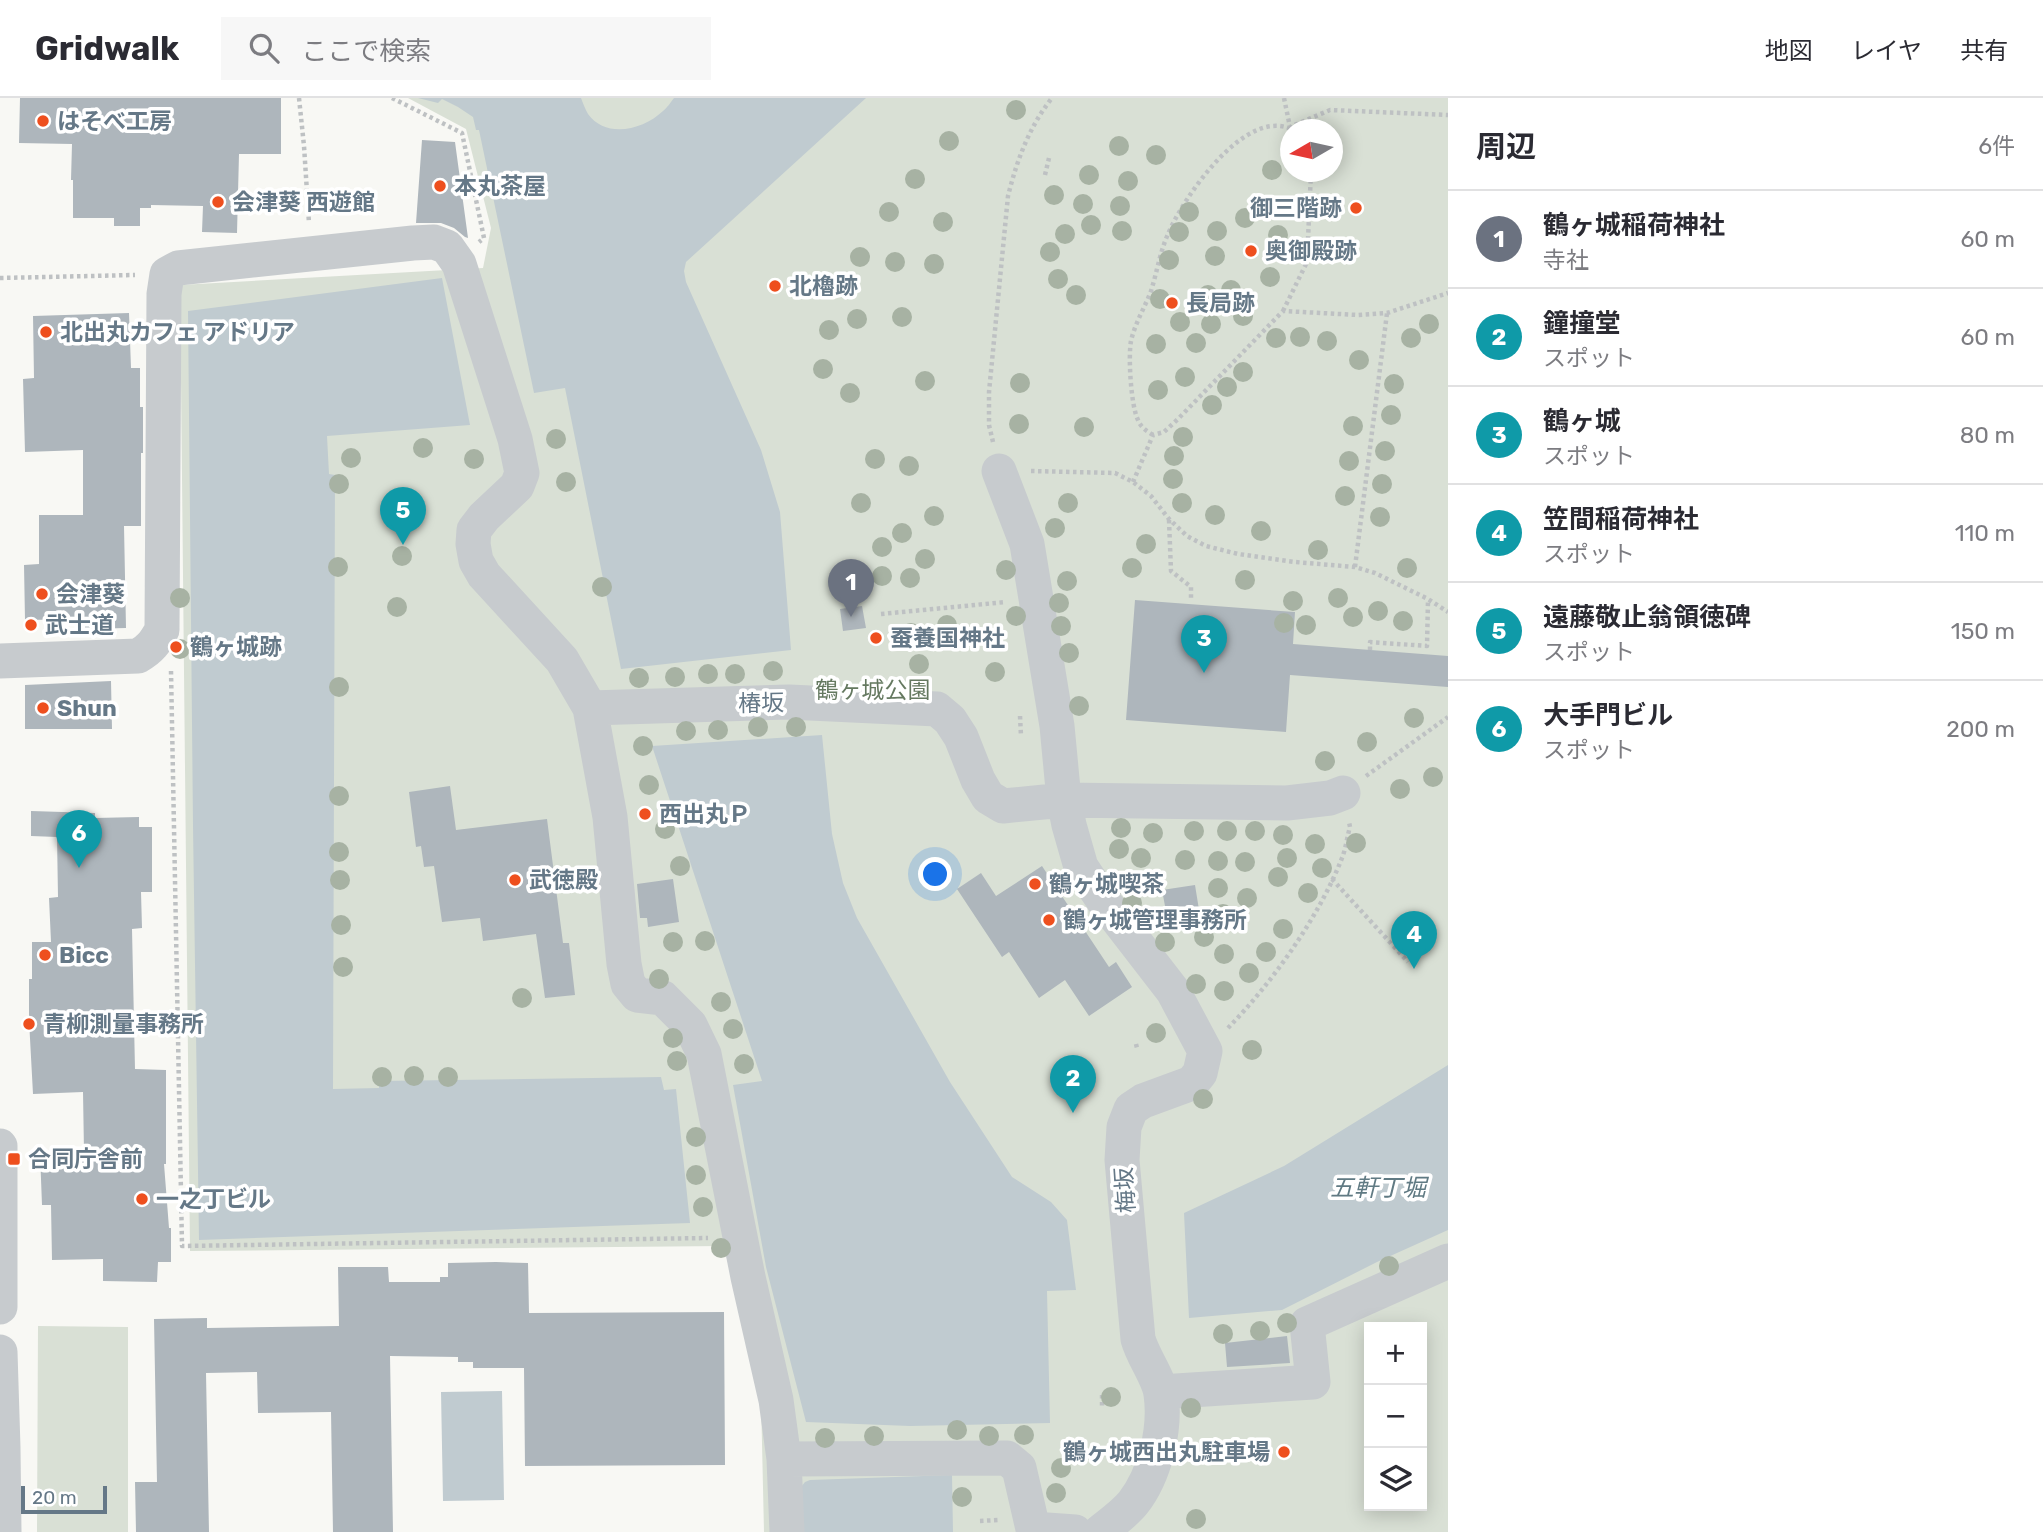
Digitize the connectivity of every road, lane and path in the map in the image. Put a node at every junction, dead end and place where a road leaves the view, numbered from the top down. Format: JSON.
{"nodes":[{"id":1,"x":299,"y":98,"type":"edge"},
{"id":2,"x":392,"y":98,"type":"edge"},
{"id":3,"x":1052,"y":98,"type":"edge"},
{"id":4,"x":1284,"y":98,"type":"edge"},
{"id":5,"x":1448,"y":115,"type":"edge"},
{"id":6,"x":1289,"y":119,"type":"edge"},
{"id":7,"x":1310,"y":119,"type":"edge"},
{"id":8,"x":1280,"y":126,"type":"edge"},
{"id":9,"x":1049,"y":158,"type":"dead end"},
{"id":10,"x":1045,"y":175,"type":"dead end"},
{"id":11,"x":1311,"y":182,"type":"edge"},
{"id":12,"x":311,"y":254,"type":"junction"},
{"id":13,"x":459,"y":264,"type":"junction"},
{"id":14,"x":167,"y":274,"type":"junction"},
{"id":15,"x":0,"y":278,"type":"edge"},
{"id":16,"x":1448,"y":293,"type":"edge"},
{"id":17,"x":1283,"y":311,"type":"junction"},
{"id":18,"x":1387,"y":313,"type":"junction"},
{"id":19,"x":1153,"y":435,"type":"junction"},
{"id":20,"x":999,"y":471,"type":"junction"},
{"id":21,"x":1133,"y":482,"type":"junction"},
{"id":22,"x":1169,"y":519,"type":"junction"},
{"id":23,"x":1355,"y":567,"type":"junction"},
{"id":24,"x":1428,"y":599,"type":"junction"},
{"id":25,"x":1191,"y":600,"type":"dead end"},
{"id":26,"x":1007,"y":602,"type":"dead end"},
{"id":27,"x":1448,"y":612,"type":"edge"},
{"id":28,"x":880,"y":614,"type":"dead end"},
{"id":29,"x":162,"y":630,"type":"junction"},
{"id":30,"x":1370,"y":650,"type":"dead end"},
{"id":31,"x":0,"y":661,"type":"edge"},
{"id":32,"x":590,"y":708,"type":"junction"},
{"id":33,"x":1020,"y":716,"type":"dead end"},
{"id":34,"x":1448,"y":717,"type":"edge"},
{"id":35,"x":1021,"y":736,"type":"dead end"},
{"id":36,"x":1343,"y":793,"type":"junction"},
{"id":37,"x":1064,"y":800,"type":"junction"},
{"id":38,"x":1332,"y":878,"type":"junction"},
{"id":39,"x":1408,"y":962,"type":"dead end"},
{"id":40,"x":1205,"y":1051,"type":"junction"},
{"id":41,"x":0,"y":1146,"type":"edge"},
{"id":42,"x":740,"y":1238,"type":"junction"},
{"id":43,"x":1448,"y":1261,"type":"edge"},
{"id":44,"x":0,"y":1307,"type":"edge"},
{"id":45,"x":0,"y":1352,"type":"edge"},
{"id":46,"x":0,"y":1376,"type":"edge"},
{"id":47,"x":1161,"y":1392,"type":"junction"},
{"id":48,"x":1102,"y":1395,"type":"dead end"},
{"id":49,"x":1102,"y":1406,"type":"dead end"},
{"id":50,"x":2,"y":1448,"type":"edge"},
{"id":51,"x":784,"y":1459,"type":"junction"},
{"id":52,"x":980,"y":1521,"type":"dead end"},
{"id":53,"x":1024,"y":1527,"type":"edge"},
{"id":54,"x":4,"y":1532,"type":"edge"},
{"id":55,"x":787,"y":1532,"type":"edge"},
{"id":56,"x":1075,"y":1532,"type":"edge"},
{"id":57,"x":1100,"y":1532,"type":"edge"}],
"edges":[{"from":1,"to":12,"type":"path"},
{"from":2,"to":13,"type":"path"},
{"from":3,"to":20,"type":"path"},
{"from":4,"to":6,"type":"path"},
{"from":5,"to":7,"type":"path"},
{"from":8,"to":19,"type":"path"},
{"from":9,"to":10,"type":"path"},
{"from":11,"to":17,"type":"path"},
{"from":12,"to":13,"type":"street"},
{"from":12,"to":14,"type":"street"},
{"from":13,"to":32,"type":"street"},
{"from":14,"to":15,"type":"path"},
{"from":14,"to":29,"type":"street"},
{"from":16,"to":18,"type":"path"},
{"from":17,"to":18,"type":"path"},
{"from":17,"to":19,"type":"path"},
{"from":18,"to":23,"type":"path"},
{"from":19,"to":21,"type":"path"},
{"from":20,"to":21,"type":"path"},
{"from":20,"to":37,"type":"street"},
{"from":21,"to":22,"type":"path"},
{"from":22,"to":23,"type":"path"},
{"from":22,"to":25,"type":"path"},
{"from":23,"to":24,"type":"path"},
{"from":24,"to":27,"type":"path"},
{"from":24,"to":30,"type":"path"},
{"from":26,"to":28,"type":"path"},
{"from":29,"to":31,"type":"street"},
{"from":29,"to":42,"type":"path"},
{"from":32,"to":37,"type":"street","name":"椿坂"},
{"from":32,"to":42,"type":"street"},
{"from":33,"to":35,"type":"path"},
{"from":34,"to":36,"type":"path"},
{"from":36,"to":37,"type":"street","name":"椿坂"},
{"from":36,"to":38,"type":"path"},
{"from":37,"to":40,"type":"street"},
{"from":38,"to":39,"type":"path"},
{"from":38,"to":40,"type":"path"},
{"from":40,"to":47,"type":"street","name":"梅坂"},
{"from":41,"to":44,"type":"street"},
{"from":42,"to":51,"type":"street"},
{"from":43,"to":47,"type":"street"},
{"from":45,"to":46,"type":"street"},
{"from":46,"to":50,"type":"street"},
{"from":47,"to":57,"type":"street"},
{"from":48,"to":49,"type":"path"},
{"from":50,"to":54,"type":"street"},
{"from":51,"to":53,"type":"street"},
{"from":51,"to":55,"type":"street"},
{"from":52,"to":53,"type":"path"},
{"from":53,"to":56,"type":"street"}]}
